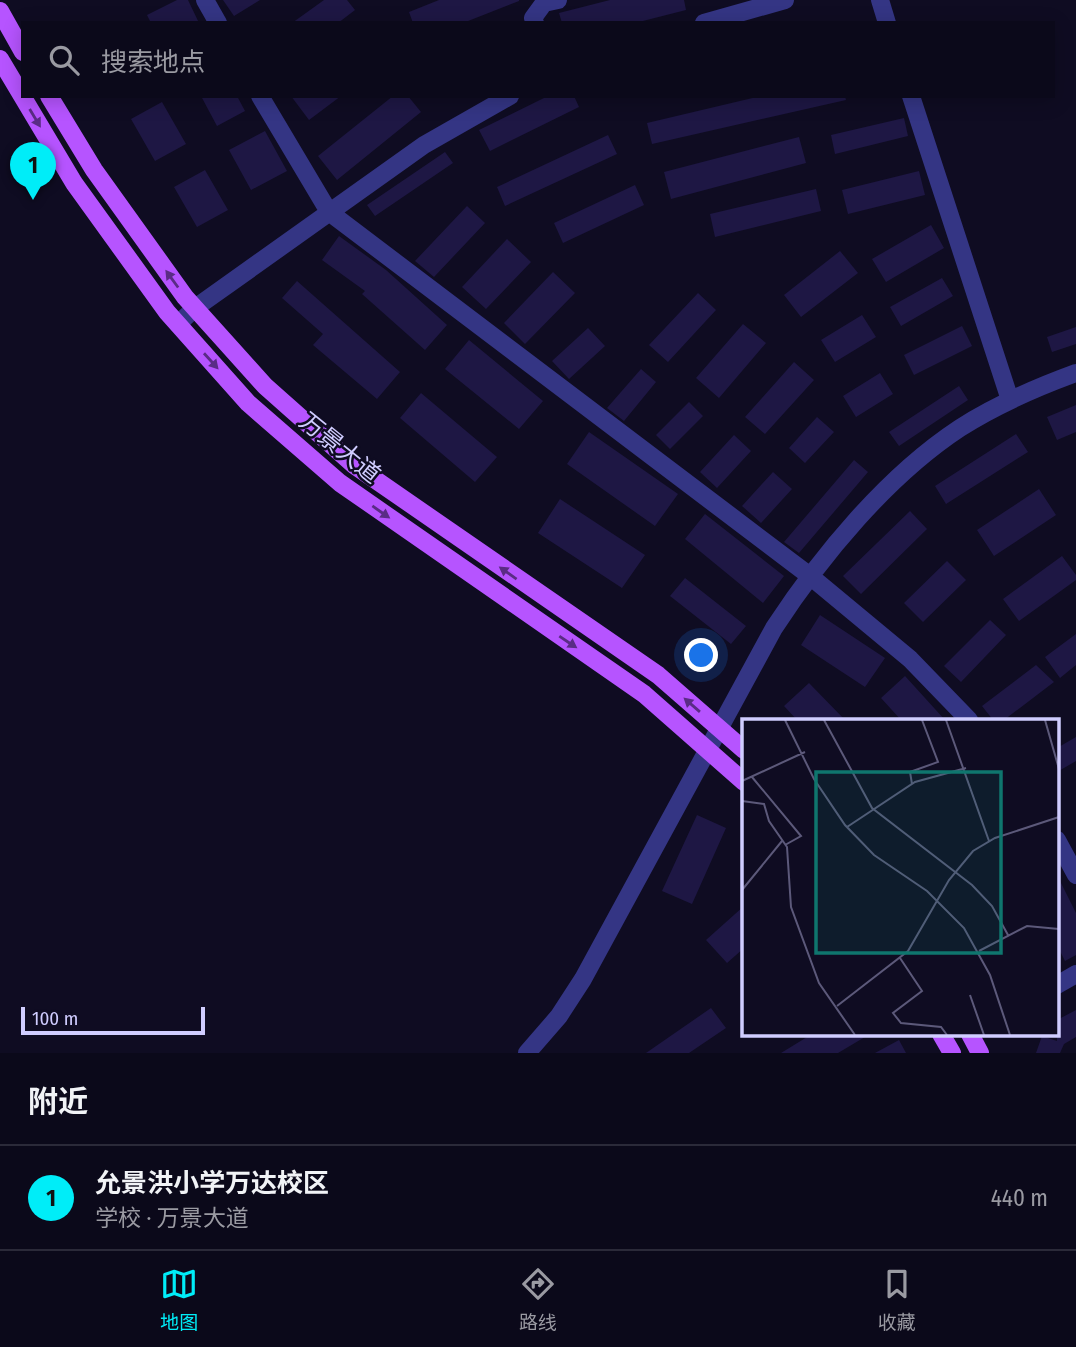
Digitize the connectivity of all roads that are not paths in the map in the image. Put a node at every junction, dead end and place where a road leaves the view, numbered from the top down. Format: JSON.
{"nodes":[{"id":1,"x":205,"y":0,"type":"edge"},
{"id":2,"x":558,"y":0,"type":"edge"},
{"id":3,"x":785,"y":0,"type":"edge"},
{"id":4,"x":880,"y":0,"type":"edge"},
{"id":5,"x":0,"y":10,"type":"edge"},
{"id":6,"x":217,"y":21,"type":"edge"},
{"id":7,"x":535,"y":21,"type":"edge"},
{"id":8,"x":711,"y":21,"type":"edge"},
{"id":9,"x":886,"y":21,"type":"edge"},
{"id":10,"x":21,"y":48,"type":"edge"},
{"id":11,"x":0,"y":59,"type":"edge"},
{"id":12,"x":21,"y":94,"type":"edge"},
{"id":13,"x":23,"y":98,"type":"edge"},
{"id":14,"x":50,"y":98,"type":"edge"},
{"id":15,"x":261,"y":98,"type":"edge"},
{"id":16,"x":506,"y":98,"type":"edge"},
{"id":17,"x":912,"y":98,"type":"edge"},
{"id":18,"x":329,"y":212,"type":"junction"},
{"id":19,"x":195,"y":308,"type":"junction"},
{"id":20,"x":178,"y":324,"type":"junction"},
{"id":21,"x":1076,"y":373,"type":"edge"},
{"id":22,"x":1010,"y":400,"type":"junction"},
{"id":23,"x":810,"y":576,"type":"junction"},
{"id":24,"x":968,"y":719,"type":"edge"},
{"id":25,"x":719,"y":729,"type":"junction"},
{"id":26,"x":742,"y":748,"type":"edge"},
{"id":27,"x":707,"y":751,"type":"junction"},
{"id":28,"x":742,"y":780,"type":"edge"},
{"id":29,"x":1058,"y":842,"type":"edge"},
{"id":30,"x":1076,"y":875,"type":"edge"},
{"id":31,"x":1076,"y":974,"type":"edge"},
{"id":32,"x":1058,"y":984,"type":"edge"},
{"id":33,"x":964,"y":1036,"type":"edge"},
{"id":34,"x":969,"y":1036,"type":"edge"},
{"id":35,"x":947,"y":1044,"type":"edge"},
{"id":36,"x":527,"y":1053,"type":"edge"},
{"id":37,"x":980,"y":1053,"type":"edge"}],
"edges":[{"from":1,"to":6,"type":"street"},
{"from":2,"to":7,"type":"street"},
{"from":3,"to":8,"type":"street"},
{"from":4,"to":9,"type":"street"},
{"from":5,"to":10,"type":"main road"},
{"from":11,"to":12,"type":"main road","name":"万景大道","one_way":true},
{"from":13,"to":20,"type":"main road","name":"万景大道","one_way":true},
{"from":19,"to":14,"type":"main road","name":"万景大道","one_way":true},
{"from":15,"to":18,"type":"street"},
{"from":16,"to":18,"type":"street"},
{"from":17,"to":22,"type":"street"},
{"from":18,"to":19,"type":"street"},
{"from":18,"to":23,"type":"street"},
{"from":19,"to":20,"type":"street"},
{"from":25,"to":19,"type":"main road","name":"万景大道","one_way":true},
{"from":20,"to":27,"type":"main road","name":"万景大道","one_way":true},
{"from":21,"to":22,"type":"street"},
{"from":22,"to":23,"type":"street"},
{"from":23,"to":24,"type":"street"},
{"from":23,"to":25,"type":"street"},
{"from":25,"to":26,"type":"main road","name":"万景大道"},
{"from":25,"to":27,"type":"street"},
{"from":27,"to":28,"type":"main road","name":"万景大道"},
{"from":27,"to":36,"type":"street"},
{"from":29,"to":30,"type":"street"},
{"from":31,"to":32,"type":"street"},
{"from":33,"to":35,"type":"street"},
{"from":34,"to":37,"type":"main road"}]}
